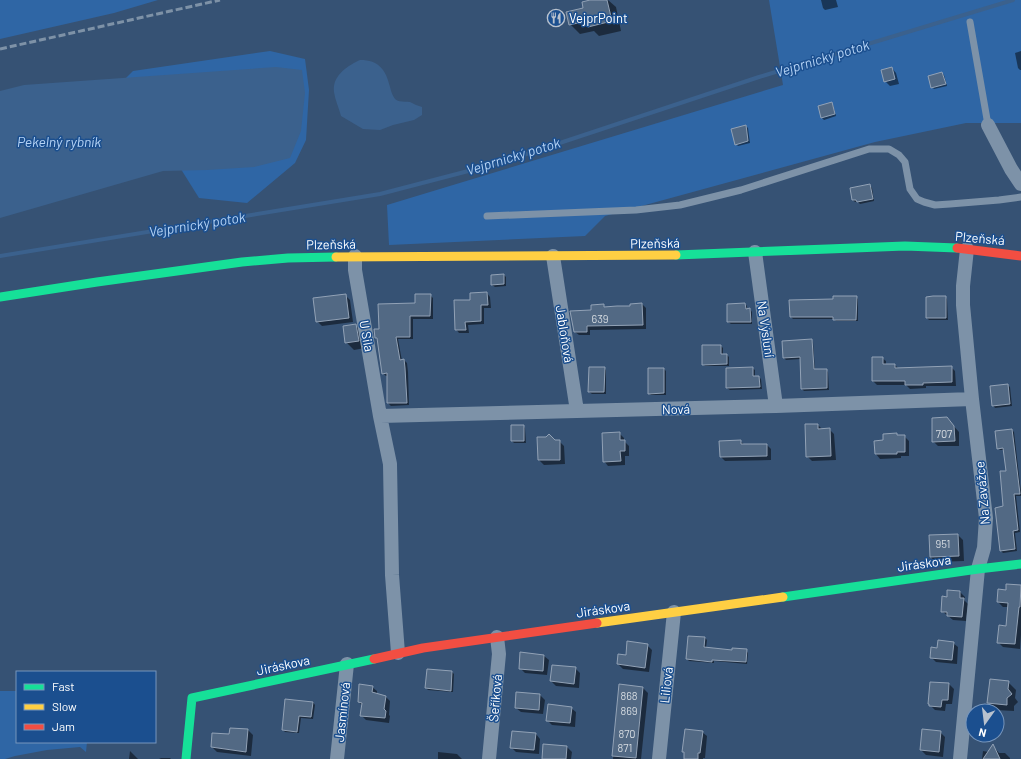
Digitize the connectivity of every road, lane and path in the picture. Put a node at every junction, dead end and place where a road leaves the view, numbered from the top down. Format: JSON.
{"nodes":[{"id":1,"x":970,"y":22,"type":"dead end"},
{"id":2,"x":988,"y":125,"type":"joint"},
{"id":3,"x":1021,"y":184,"type":"edge"},
{"id":4,"x":1021,"y":197,"type":"edge"},
{"id":5,"x":487,"y":216,"type":"dead end"},
{"id":6,"x":967,"y":249,"type":"junction"},
{"id":7,"x":755,"y":252,"type":"junction"},
{"id":8,"x":355,"y":256,"type":"junction"},
{"id":9,"x":553,"y":256,"type":"junction"},
{"id":10,"x":1021,"y":256,"type":"edge"},
{"id":11,"x":0,"y":297,"type":"edge"},
{"id":12,"x":972,"y":399,"type":"junction"},
{"id":13,"x":776,"y":406,"type":"junction"},
{"id":14,"x":577,"y":411,"type":"junction"},
{"id":15,"x":380,"y":416,"type":"junction"},
{"id":16,"x":1021,"y":564,"type":"edge"},
{"id":17,"x":978,"y":569,"type":"junction"},
{"id":18,"x":674,"y":612,"type":"junction"},
{"id":19,"x":497,"y":637,"type":"junction"},
{"id":20,"x":398,"y":653,"type":"junction"},
{"id":21,"x":347,"y":664,"type":"junction"},
{"id":22,"x":186,"y":759,"type":"edge"},
{"id":23,"x":337,"y":759,"type":"edge"},
{"id":24,"x":489,"y":759,"type":"edge"},
{"id":25,"x":658,"y":759,"type":"edge"},
{"id":26,"x":960,"y":759,"type":"edge"}],
"edges":[{"from":1,"to":2,"type":"lane"},
{"from":2,"to":3,"type":"street"},
{"from":4,"to":5,"type":"lane"},
{"from":6,"to":7,"type":"main road","name":"Plzeňská"},
{"from":6,"to":10,"type":"main road","name":"Plzeňská"},
{"from":6,"to":12,"type":"street","name":"Na Zavážce"},
{"from":7,"to":9,"type":"main road","name":"Plzeňská"},
{"from":7,"to":13,"type":"street","name":"Na Výsluní"},
{"from":8,"to":9,"type":"main road","name":"Plzeňská"},
{"from":8,"to":11,"type":"main road","name":"Plzeňská"},
{"from":8,"to":15,"type":"street","name":"U Sila"},
{"from":9,"to":14,"type":"street","name":"Jabloňová"},
{"from":12,"to":13,"type":"street","name":"Nová"},
{"from":12,"to":17,"type":"street","name":"Na Zavážce"},
{"from":13,"to":14,"type":"street","name":"Nová"},
{"from":14,"to":15,"type":"street","name":"Nová"},
{"from":15,"to":20,"type":"street","name":"U Sila"},
{"from":16,"to":17,"type":"main road","name":"Jiráskova"},
{"from":17,"to":18,"type":"main road","name":"Jiráskova"},
{"from":17,"to":26,"type":"street","name":"Na Zavážce"},
{"from":18,"to":19,"type":"main road","name":"Jiráskova"},
{"from":18,"to":25,"type":"street","name":"Liliová"},
{"from":19,"to":20,"type":"main road","name":"Jiráskova"},
{"from":19,"to":24,"type":"street","name":"Šeříková"},
{"from":20,"to":21,"type":"main road","name":"Jiráskova"},
{"from":21,"to":22,"type":"main road","name":"Jiráskova"},
{"from":21,"to":23,"type":"street","name":"Jasmínová"}]}
